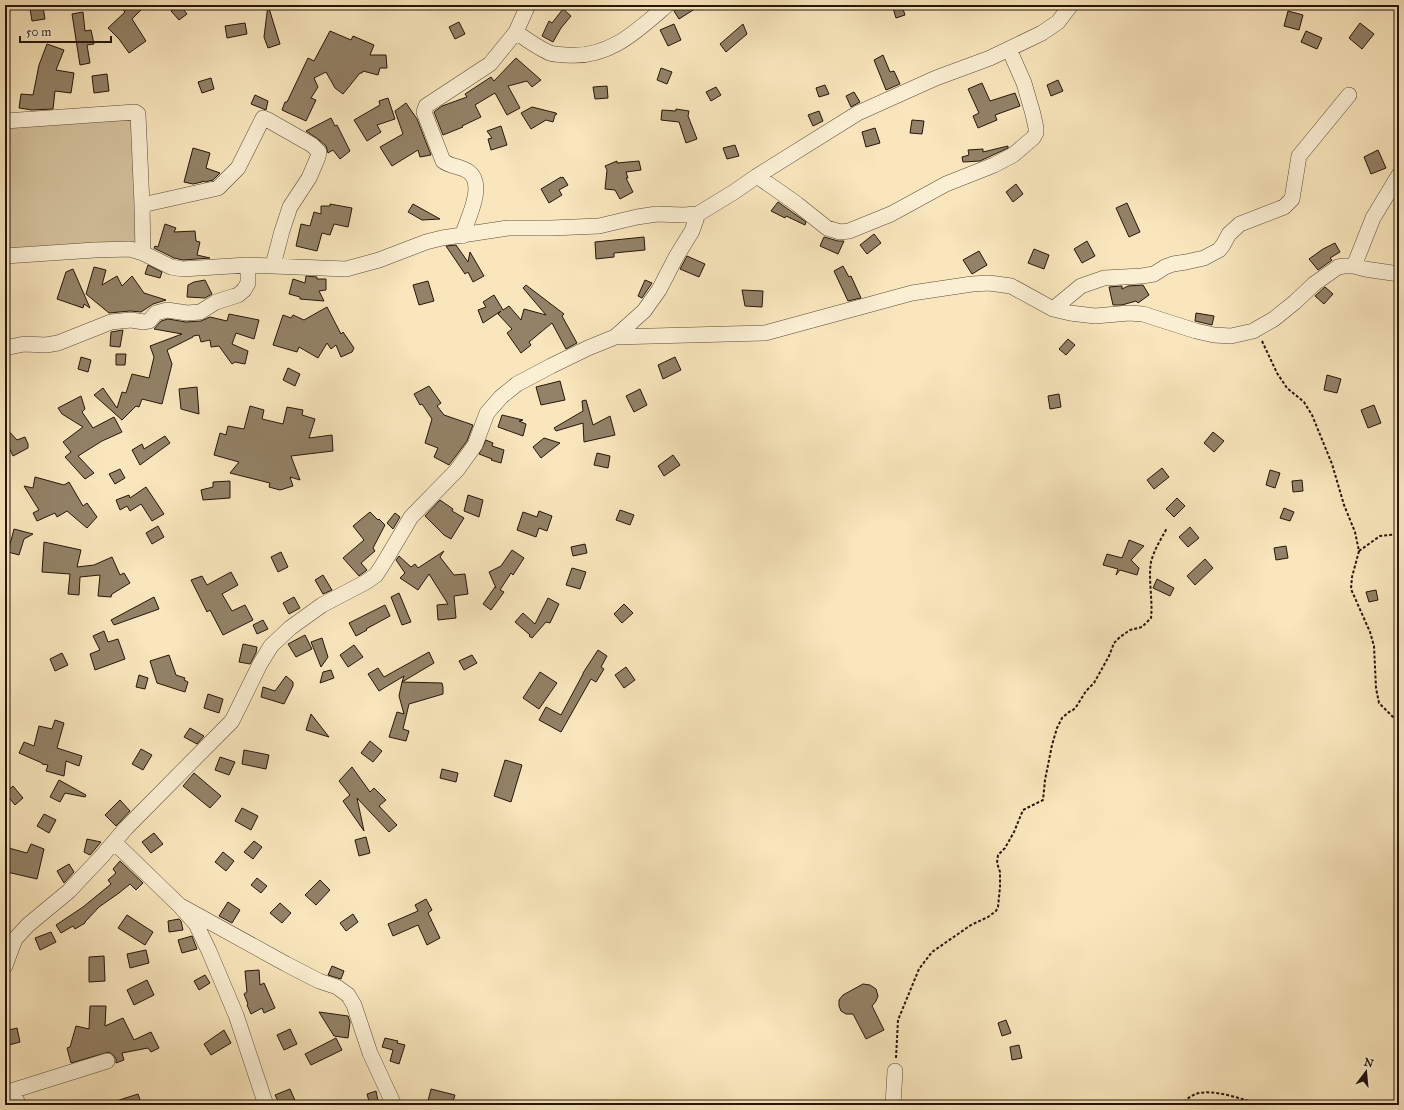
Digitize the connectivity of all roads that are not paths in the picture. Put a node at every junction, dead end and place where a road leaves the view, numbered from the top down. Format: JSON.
{"nodes":[{"id":1,"x":528,"y":5,"type":"edge"},
{"id":2,"x":667,"y":5,"type":"edge"},
{"id":3,"x":1071,"y":5,"type":"edge"},
{"id":4,"x":516,"y":32,"type":"junction"},
{"id":5,"x":1009,"y":49,"type":"junction"},
{"id":6,"x":1349,"y":95,"type":"dead end"},
{"id":7,"x":5,"y":121,"type":"edge"},
{"id":8,"x":1399,"y":175,"type":"edge"},
{"id":9,"x":757,"y":176,"type":"junction"},
{"id":10,"x":142,"y":205,"type":"junction"},
{"id":11,"x":698,"y":214,"type":"junction"},
{"id":12,"x":462,"y":236,"type":"junction"},
{"id":13,"x":143,"y":253,"type":"junction"},
{"id":14,"x":5,"y":256,"type":"edge"},
{"id":15,"x":248,"y":265,"type":"junction"},
{"id":16,"x":273,"y":265,"type":"junction"},
{"id":17,"x":1354,"y":266,"type":"junction"},
{"id":18,"x":1399,"y":274,"type":"edge"},
{"id":19,"x":1053,"y":309,"type":"junction"},
{"id":20,"x":615,"y":337,"type":"junction"},
{"id":21,"x":5,"y":348,"type":"edge"},
{"id":22,"x":114,"y":842,"type":"junction"},
{"id":23,"x":179,"y":904,"type":"junction"},
{"id":24,"x":5,"y":966,"type":"edge"},
{"id":25,"x":107,"y":1061,"type":"dead end"},
{"id":26,"x":895,"y":1071,"type":"road end"},
{"id":27,"x":8,"y":1092,"type":"edge"},
{"id":28,"x":19,"y":1105,"type":"edge"},
{"id":29,"x":266,"y":1105,"type":"edge"},
{"id":30,"x":394,"y":1105,"type":"edge"},
{"id":31,"x":893,"y":1105,"type":"edge"}],
"edges":[{"from":1,"to":4,"type":"street"},
{"from":2,"to":4,"type":"street"},
{"from":3,"to":5,"type":"street"},
{"from":4,"to":12,"type":"street"},
{"from":5,"to":9,"type":"street"},
{"from":5,"to":9,"type":"street"},
{"from":6,"to":19,"type":"street"},
{"from":7,"to":10,"type":"street"},
{"from":8,"to":17,"type":"street"},
{"from":9,"to":11,"type":"street"},
{"from":10,"to":13,"type":"street"},
{"from":10,"to":16,"type":"street"},
{"from":11,"to":12,"type":"street"},
{"from":11,"to":20,"type":"street"},
{"from":12,"to":16,"type":"street"},
{"from":13,"to":14,"type":"street"},
{"from":13,"to":15,"type":"street"},
{"from":15,"to":16,"type":"street"},
{"from":15,"to":21,"type":"street"},
{"from":17,"to":18,"type":"street"},
{"from":17,"to":19,"type":"street"},
{"from":19,"to":20,"type":"street"},
{"from":20,"to":22,"type":"street"},
{"from":22,"to":23,"type":"street"},
{"from":22,"to":24,"type":"street"},
{"from":23,"to":29,"type":"street"},
{"from":23,"to":30,"type":"street"},
{"from":25,"to":27,"type":"street"},
{"from":26,"to":31,"type":"street"},
{"from":27,"to":28,"type":"street"}]}
